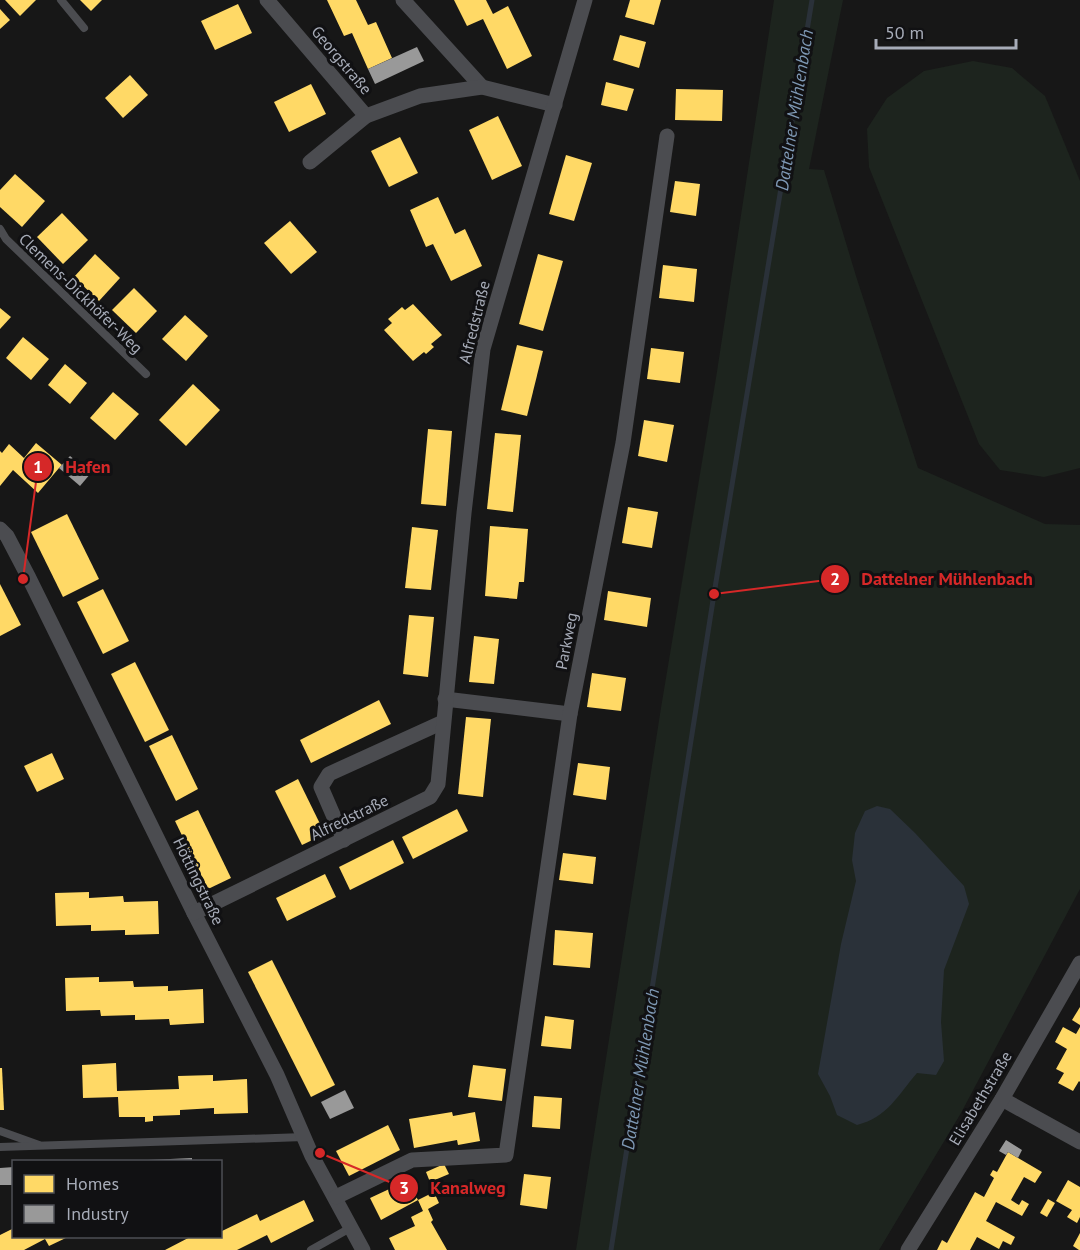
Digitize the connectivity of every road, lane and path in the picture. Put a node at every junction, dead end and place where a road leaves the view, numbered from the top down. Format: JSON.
{"nodes":[{"id":1,"x":61,"y":0,"type":"edge"},
{"id":2,"x":267,"y":0,"type":"edge"},
{"id":3,"x":403,"y":0,"type":"edge"},
{"id":4,"x":585,"y":0,"type":"edge"},
{"id":5,"x":84,"y":28,"type":"dead end"},
{"id":6,"x":482,"y":87,"type":"junction"},
{"id":7,"x":555,"y":105,"type":"junction"},
{"id":8,"x":366,"y":116,"type":"junction"},
{"id":9,"x":667,"y":136,"type":"dead end"},
{"id":10,"x":310,"y":162,"type":"dead end"},
{"id":11,"x":0,"y":229,"type":"edge"},
{"id":12,"x":146,"y":374,"type":"dead end"},
{"id":13,"x":0,"y":529,"type":"edge"},
{"id":14,"x":446,"y":699,"type":"junction"},
{"id":15,"x":570,"y":714,"type":"junction"},
{"id":16,"x":443,"y":722,"type":"junction"},
{"id":17,"x":344,"y":840,"type":"junction"},
{"id":18,"x":194,"y":913,"type":"junction"},
{"id":19,"x":1080,"y":963,"type":"edge"},
{"id":20,"x":1002,"y":1099,"type":"junction"},
{"id":21,"x":0,"y":1131,"type":"edge"},
{"id":22,"x":304,"y":1137,"type":"junction"},
{"id":23,"x":1080,"y":1142,"type":"edge"},
{"id":24,"x":43,"y":1146,"type":"junction"},
{"id":25,"x":0,"y":1147,"type":"edge"},
{"id":26,"x":336,"y":1197,"type":"junction"},
{"id":27,"x":352,"y":1227,"type":"junction"},
{"id":28,"x":311,"y":1250,"type":"edge"},
{"id":29,"x":363,"y":1250,"type":"edge"},
{"id":30,"x":908,"y":1250,"type":"edge"}],
"edges":[{"from":1,"to":5,"type":"lane"},
{"from":2,"to":8,"type":"street","name":"Georgstraße"},
{"from":3,"to":6,"type":"street"},
{"from":4,"to":7,"type":"street","name":"Alfredstraße"},
{"from":6,"to":7,"type":"street"},
{"from":6,"to":8,"type":"street"},
{"from":7,"to":14,"type":"street","name":"Alfredstraße"},
{"from":8,"to":10,"type":"street"},
{"from":9,"to":15,"type":"street","name":"Parkweg"},
{"from":11,"to":12,"type":"lane","name":"Clemens-Dickhöfer-Weg"},
{"from":13,"to":18,"type":"street","name":"Höttingstraße"},
{"from":14,"to":15,"type":"street"},
{"from":14,"to":16,"type":"street","name":"Alfredstraße"},
{"from":15,"to":26,"type":"street","name":"Parkweg"},
{"from":16,"to":17,"type":"street","name":"Alfredstraße"},
{"from":16,"to":17,"type":"street"},
{"from":17,"to":18,"type":"street","name":"Alfredstraße"},
{"from":18,"to":22,"type":"street","name":"Höttingstraße"},
{"from":19,"to":20,"type":"street","name":"Elisabethstraße"},
{"from":20,"to":23,"type":"street"},
{"from":20,"to":30,"type":"street","name":"Elisabethstraße"},
{"from":21,"to":24,"type":"lane"},
{"from":22,"to":24,"type":"lane"},
{"from":22,"to":26,"type":"street","name":"Höttingstraße"},
{"from":24,"to":25,"type":"lane"},
{"from":26,"to":27,"type":"street","name":"Höttingstraße"},
{"from":27,"to":28,"type":"lane"},
{"from":27,"to":29,"type":"street","name":"Höttingstraße"}]}
